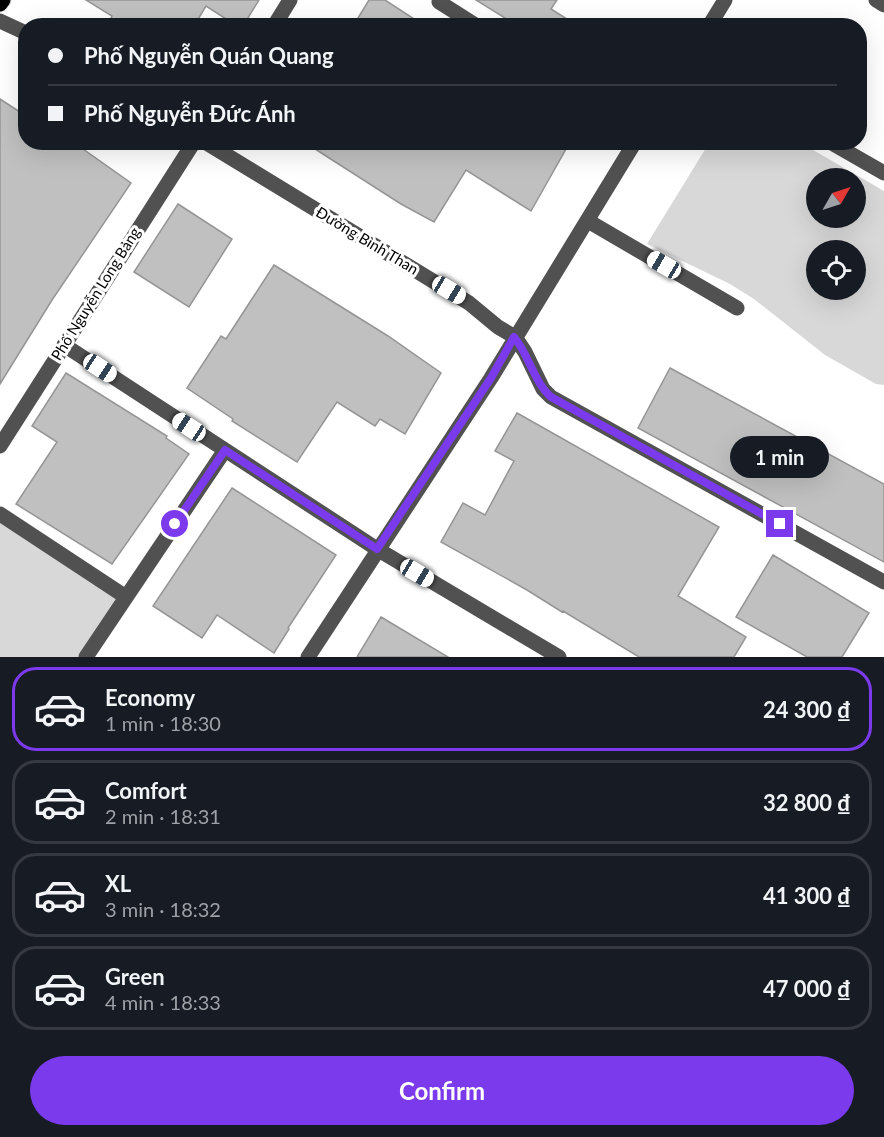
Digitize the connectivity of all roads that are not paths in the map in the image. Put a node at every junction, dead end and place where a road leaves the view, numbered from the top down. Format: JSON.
{"nodes":[{"id":1,"x":3,"y":0,"type":"edge"},
{"id":2,"x":290,"y":0,"type":"edge"},
{"id":3,"x":725,"y":0,"type":"edge"},
{"id":4,"x":876,"y":0,"type":"edge"},
{"id":5,"x":438,"y":1,"type":"edge"},
{"id":6,"x":0,"y":4,"type":"edge"},
{"id":7,"x":884,"y":5,"type":"edge"},
{"id":8,"x":279,"y":18,"type":"edge"},
{"id":9,"x":465,"y":18,"type":"edge"},
{"id":10,"x":713,"y":18,"type":"edge"},
{"id":11,"x":0,"y":21,"type":"edge"},
{"id":12,"x":18,"y":29,"type":"edge"},
{"id":13,"x":189,"y":150,"type":"edge"},
{"id":14,"x":218,"y":150,"type":"edge"},
{"id":15,"x":630,"y":150,"type":"edge"},
{"id":16,"x":844,"y":150,"type":"edge"},
{"id":17,"x":884,"y":173,"type":"edge"},
{"id":18,"x":588,"y":221,"type":"junction"},
{"id":19,"x":737,"y":308,"type":"dead end"},
{"id":20,"x":514,"y":337,"type":"junction"},
{"id":21,"x":64,"y":345,"type":"junction"},
{"id":22,"x":0,"y":446,"type":"edge"},
{"id":23,"x":225,"y":450,"type":"junction"},
{"id":24,"x":0,"y":514,"type":"edge"},
{"id":25,"x":377,"y":549,"type":"junction"},
{"id":26,"x":884,"y":582,"type":"edge"},
{"id":27,"x":126,"y":597,"type":"junction"},
{"id":28,"x":86,"y":657,"type":"edge"},
{"id":29,"x":308,"y":657,"type":"edge"},
{"id":30,"x":558,"y":657,"type":"edge"}],
"edges":[{"from":1,"to":6,"type":"main road"},
{"from":2,"to":8,"type":"street"},
{"from":3,"to":10,"type":"street"},
{"from":4,"to":7,"type":"street"},
{"from":5,"to":9,"type":"street"},
{"from":11,"to":12,"type":"street"},
{"from":13,"to":21,"type":"street","name":"Phố Nguyễn Long Bảng"},
{"from":14,"to":20,"type":"street","name":"Đường Bình Than"},
{"from":15,"to":18,"type":"street"},
{"from":16,"to":17,"type":"street"},
{"from":18,"to":19,"type":"street"},
{"from":18,"to":20,"type":"street"},
{"from":20,"to":25,"type":"street"},
{"from":20,"to":26,"type":"street"},
{"from":21,"to":22,"type":"street","name":"Phố Nguyễn Long Bảng"},
{"from":21,"to":23,"type":"street"},
{"from":23,"to":25,"type":"street"},
{"from":23,"to":27,"type":"street"},
{"from":24,"to":27,"type":"street"},
{"from":25,"to":29,"type":"street"},
{"from":25,"to":30,"type":"street"},
{"from":27,"to":28,"type":"street"}]}
